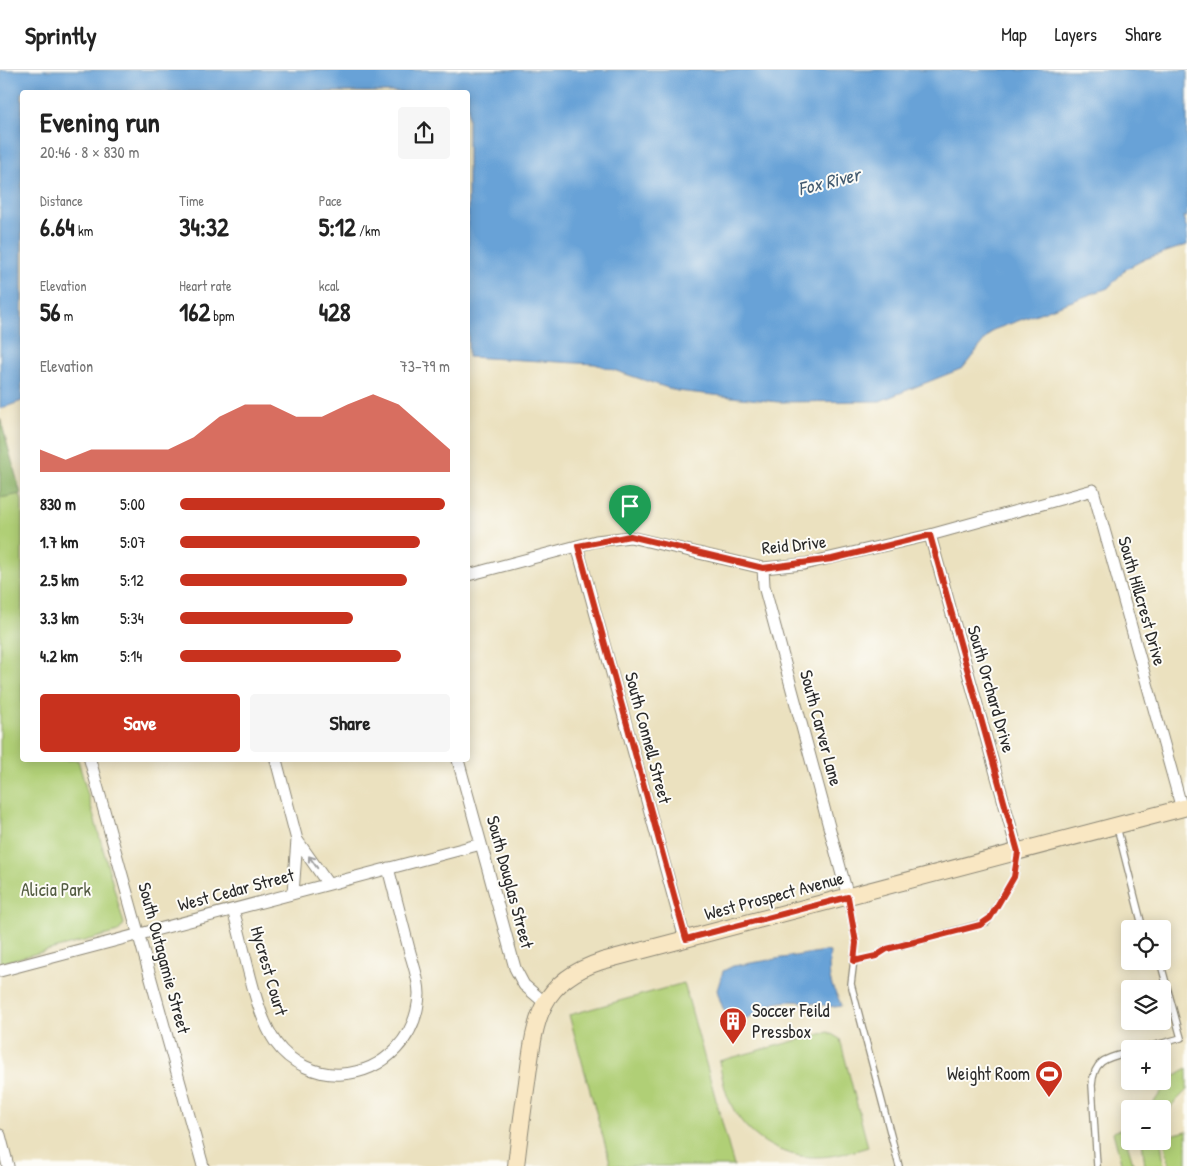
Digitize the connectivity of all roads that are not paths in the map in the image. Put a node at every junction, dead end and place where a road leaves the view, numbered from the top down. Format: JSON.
{"nodes":[{"id":1,"x":1093,"y":490,"type":"joint"},
{"id":2,"x":930,"y":535,"type":"junction"},
{"id":3,"x":578,"y":546,"type":"junction"},
{"id":4,"x":763,"y":568,"type":"junction"},
{"id":5,"x":470,"y":574,"type":"edge"},
{"id":6,"x":91,"y":762,"type":"edge"},
{"id":7,"x":277,"y":762,"type":"edge"},
{"id":8,"x":459,"y":762,"type":"edge"},
{"id":9,"x":1185,"y":808,"type":"edge"},
{"id":10,"x":1117,"y":826,"type":"junction"},
{"id":11,"x":297,"y":840,"type":"junction"},
{"id":12,"x":481,"y":844,"type":"junction"},
{"id":13,"x":1018,"y":852,"type":"junction"},
{"id":14,"x":388,"y":868,"type":"junction"},
{"id":15,"x":328,"y":884,"type":"junction"},
{"id":16,"x":293,"y":893,"type":"junction"},
{"id":17,"x":848,"y":897,"type":"junction"},
{"id":18,"x":233,"y":910,"type":"junction"},
{"id":19,"x":1141,"y":920,"type":"edge"},
{"id":20,"x":140,"y":934,"type":"junction"},
{"id":21,"x":686,"y":939,"type":"junction"},
{"id":22,"x":854,"y":961,"type":"junction"},
{"id":23,"x":1163,"y":970,"type":"edge"},
{"id":24,"x":0,"y":971,"type":"edge"},
{"id":25,"x":545,"y":1003,"type":"junction"},
{"id":26,"x":1184,"y":1037,"type":"edge"},
{"id":27,"x":1171,"y":1041,"type":"edge"},
{"id":28,"x":1121,"y":1055,"type":"edge"},
{"id":29,"x":0,"y":1135,"type":"edge"},
{"id":30,"x":8,"y":1166,"type":"edge"},
{"id":31,"x":203,"y":1166,"type":"edge"},
{"id":32,"x":516,"y":1166,"type":"edge"},
{"id":33,"x":899,"y":1166,"type":"edge"},
{"id":34,"x":1097,"y":1166,"type":"edge"}],
"edges":[{"from":1,"to":2,"type":"street","name":"Reid Drive"},
{"from":1,"to":9,"type":"street","name":"South Hillcrest Drive"},
{"from":2,"to":4,"type":"street","name":"Reid Drive"},
{"from":2,"to":13,"type":"street","name":"South Orchard Drive"},
{"from":3,"to":4,"type":"street","name":"Reid Drive"},
{"from":3,"to":5,"type":"street","name":"Reid Drive"},
{"from":3,"to":21,"type":"street","name":"South Connell Street"},
{"from":4,"to":17,"type":"street","name":"South Carver Lane"},
{"from":6,"to":20,"type":"street","name":"South Outagamie Street"},
{"from":7,"to":11,"type":"street"},
{"from":8,"to":12,"type":"street","name":"South Douglas Street"},
{"from":9,"to":10,"type":"main road","name":"West Prospect Avenue"},
{"from":10,"to":13,"type":"main road","name":"West Prospect Avenue"},
{"from":10,"to":19,"type":"lane"},
{"from":15,"to":11,"type":"street","one_way":true},
{"from":11,"to":16,"type":"street"},
{"from":12,"to":14,"type":"street","name":"West Cedar Street"},
{"from":12,"to":25,"type":"street","name":"South Douglas Street"},
{"from":13,"to":17,"type":"main road","name":"West Prospect Avenue"},
{"from":13,"to":22,"type":"lane"},
{"from":14,"to":15,"type":"street","name":"West Cedar Street"},
{"from":14,"to":18,"type":"street","name":"Hycrest Court"},
{"from":15,"to":16,"type":"street","name":"West Cedar Street"},
{"from":16,"to":18,"type":"street","name":"West Cedar Street"},
{"from":17,"to":21,"type":"main road","name":"West Prospect Avenue"},
{"from":17,"to":22,"type":"lane"},
{"from":18,"to":20,"type":"street","name":"West Cedar Street"},
{"from":20,"to":24,"type":"street","name":"West Cedar Street"},
{"from":20,"to":31,"type":"street","name":"South Outagamie Street"},
{"from":21,"to":25,"type":"main road","name":"West Prospect Avenue"},
{"from":22,"to":33,"type":"lane"},
{"from":23,"to":26,"type":"lane"},
{"from":25,"to":32,"type":"main road","name":"West Prospect Avenue"},
{"from":26,"to":27,"type":"lane"},
{"from":28,"to":34,"type":"lane"},
{"from":29,"to":30,"type":"street"}]}
